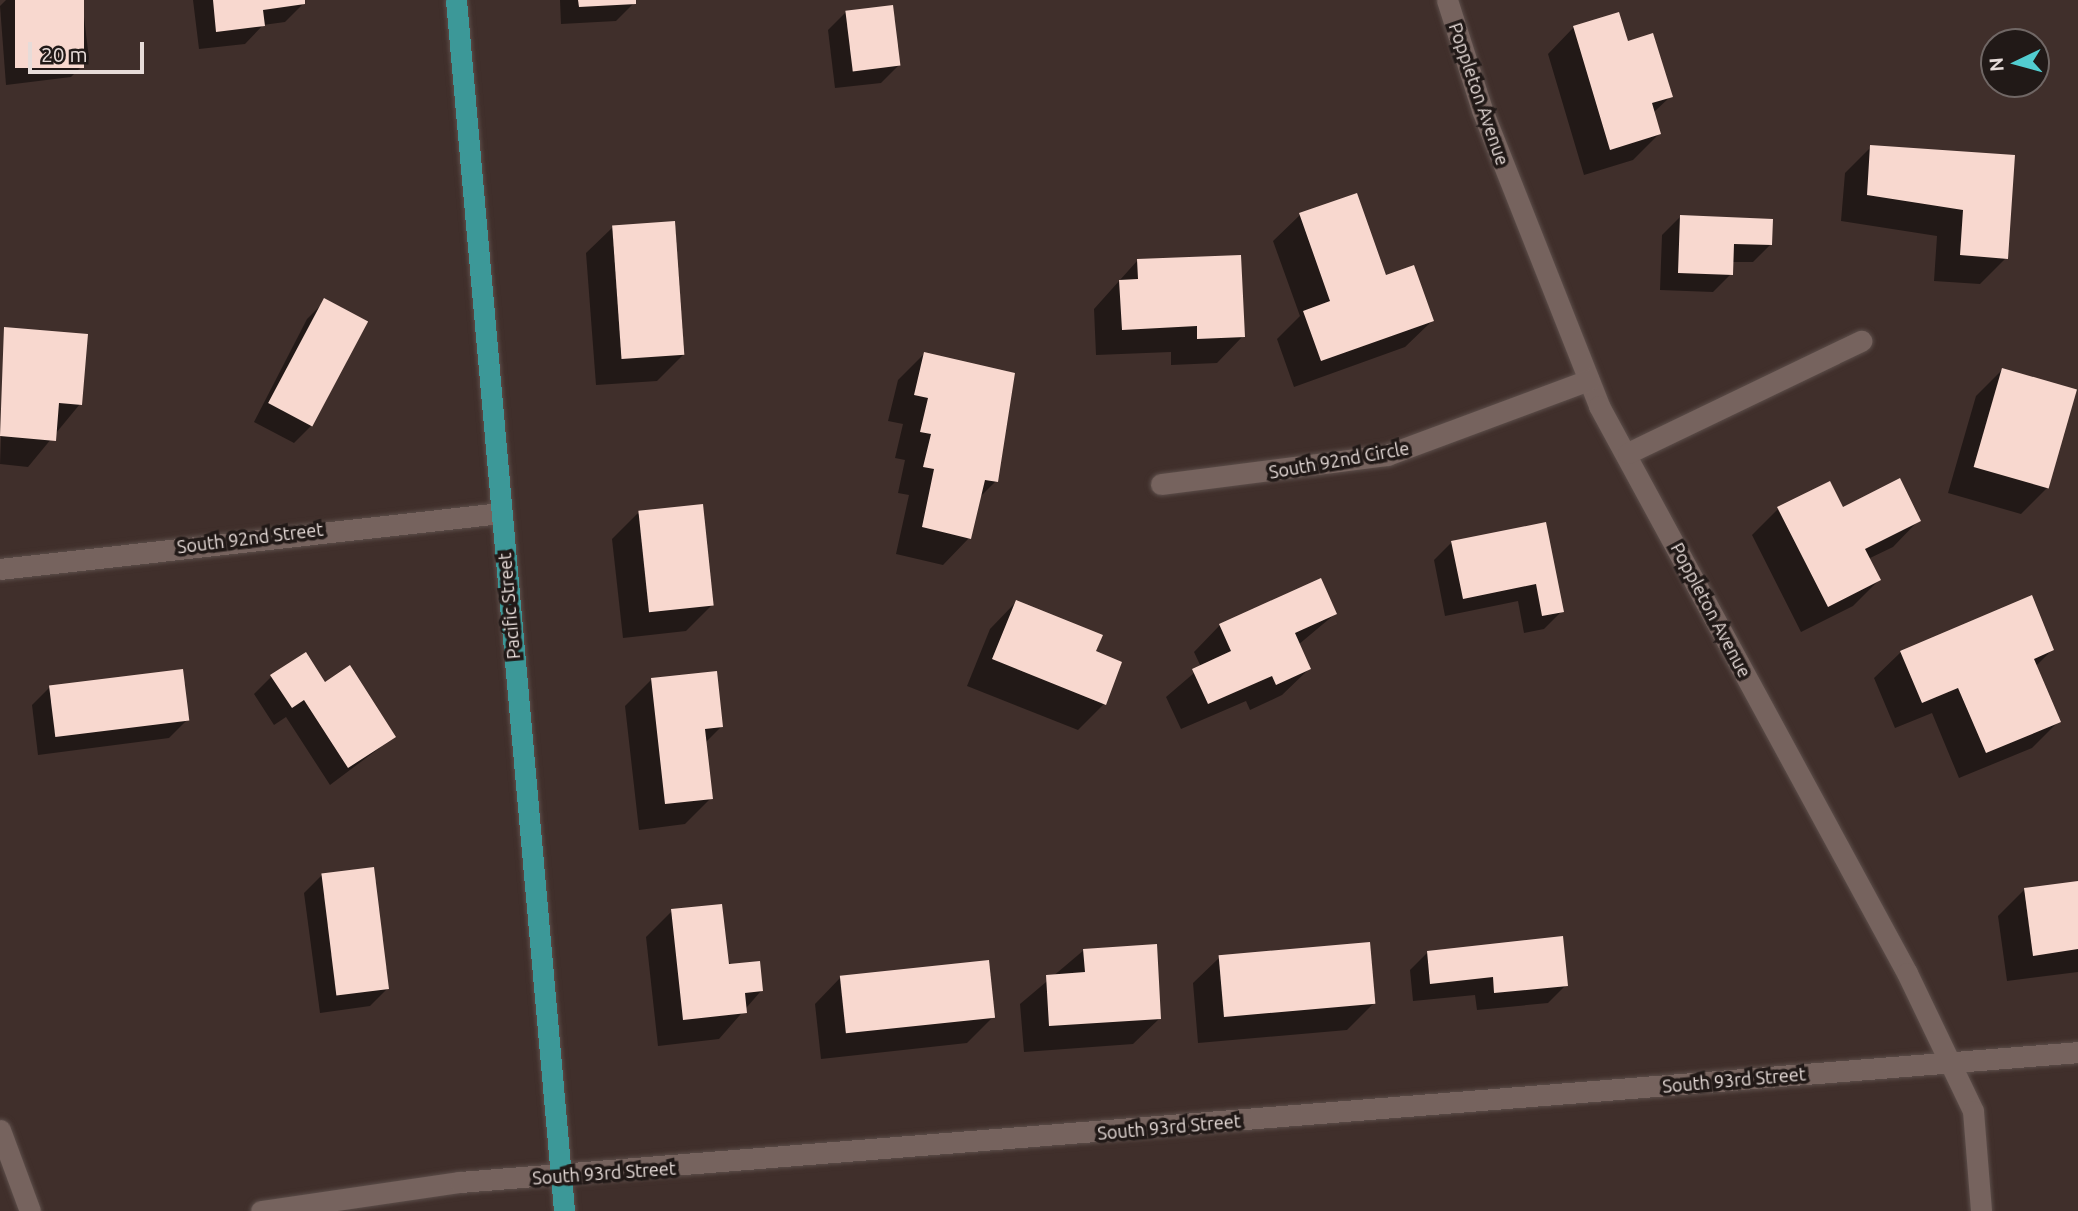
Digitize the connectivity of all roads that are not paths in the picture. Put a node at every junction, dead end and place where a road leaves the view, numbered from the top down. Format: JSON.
{"nodes":[{"id":1,"x":456,"y":0,"type":"edge"},
{"id":2,"x":1447,"y":0,"type":"edge"},
{"id":3,"x":1861,"y":341,"type":"dead end"},
{"id":4,"x":1589,"y":380,"type":"junction"},
{"id":5,"x":1628,"y":453,"type":"junction"},
{"id":6,"x":1161,"y":484,"type":"dead end"},
{"id":7,"x":501,"y":513,"type":"junction"},
{"id":8,"x":0,"y":569,"type":"edge"},
{"id":9,"x":2078,"y":1052,"type":"edge"},
{"id":10,"x":1950,"y":1064,"type":"junction"},
{"id":11,"x":0,"y":1129,"type":"edge"},
{"id":12,"x":561,"y":1177,"type":"junction"},
{"id":13,"x":30,"y":1211,"type":"edge"},
{"id":14,"x":261,"y":1211,"type":"edge"},
{"id":15,"x":564,"y":1211,"type":"edge"},
{"id":16,"x":1981,"y":1211,"type":"edge"}],
"edges":[{"from":1,"to":7,"type":"main road","name":"Pacific Street"},
{"from":2,"to":4,"type":"street","name":"Poppleton Avenue"},
{"from":3,"to":5,"type":"street"},
{"from":4,"to":5,"type":"street","name":"Poppleton Avenue"},
{"from":4,"to":6,"type":"street","name":"South 92nd Circle"},
{"from":5,"to":10,"type":"street","name":"Poppleton Avenue"},
{"from":7,"to":8,"type":"street","name":"South 92nd Street"},
{"from":7,"to":12,"type":"main road","name":"Pacific Street"},
{"from":9,"to":10,"type":"street","name":"South 93rd Street"},
{"from":10,"to":12,"type":"street","name":"South 93rd Street"},
{"from":10,"to":16,"type":"street","name":"Poppleton Avenue"},
{"from":11,"to":13,"type":"street"},
{"from":12,"to":14,"type":"street","name":"South 93rd Street"},
{"from":12,"to":15,"type":"main road","name":"Pacific Street"}]}
